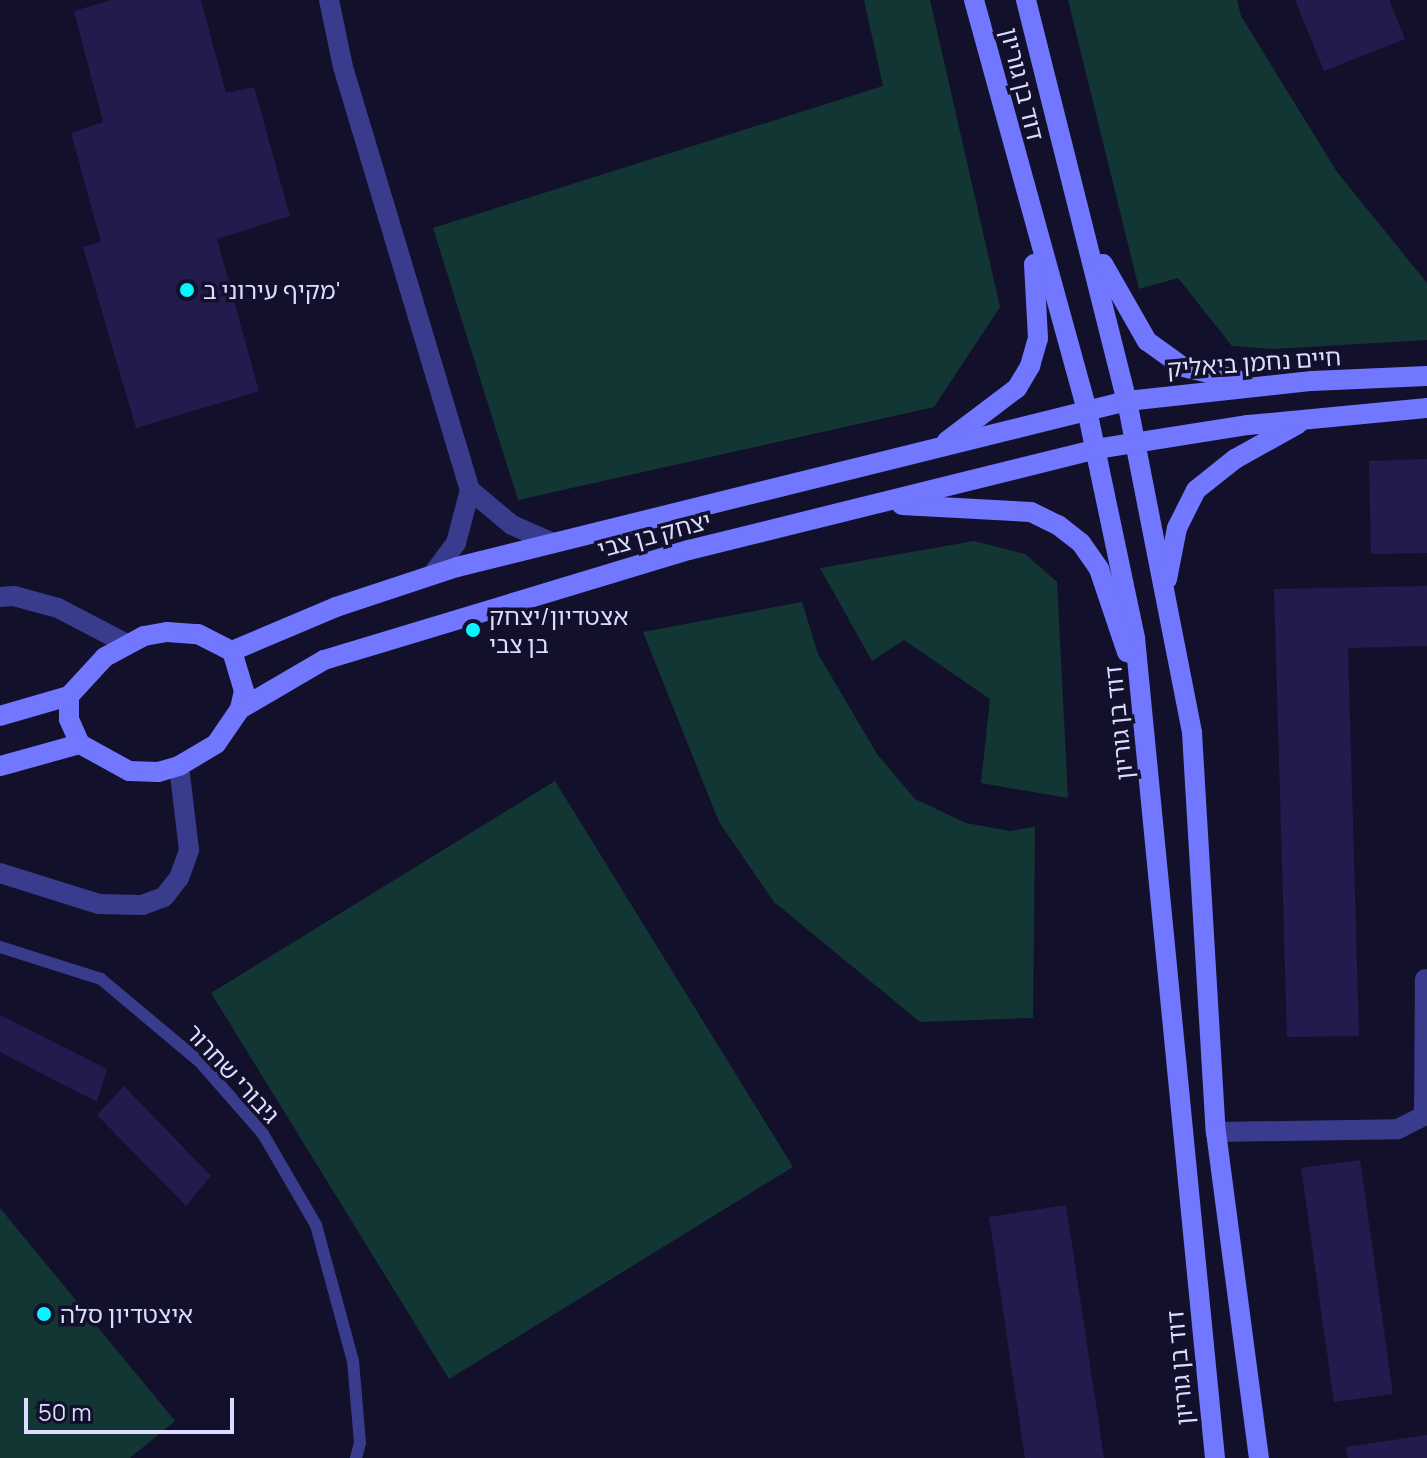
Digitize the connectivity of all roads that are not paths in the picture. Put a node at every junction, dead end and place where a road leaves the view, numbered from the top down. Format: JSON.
{"nodes":[{"id":1,"x":329,"y":0,"type":"edge"},
{"id":2,"x":974,"y":0,"type":"edge"},
{"id":3,"x":1026,"y":0,"type":"edge"},
{"id":4,"x":1023,"y":191,"type":"junction"},
{"id":5,"x":1082,"y":217,"type":"junction"},
{"id":6,"x":1427,"y":376,"type":"edge"},
{"id":7,"x":1312,"y":381,"type":"junction"},
{"id":8,"x":1127,"y":401,"type":"junction"},
{"id":9,"x":1427,"y":408,"type":"edge"},
{"id":10,"x":1087,"y":410,"type":"junction"},
{"id":11,"x":1308,"y":418,"type":"junction"},
{"id":12,"x":1135,"y":442,"type":"junction"},
{"id":13,"x":938,"y":448,"type":"junction"},
{"id":14,"x":1096,"y":449,"type":"junction"},
{"id":15,"x":470,"y":490,"type":"junction"},
{"id":16,"x":882,"y":504,"type":"junction"},
{"id":17,"x":553,"y":543,"type":"junction"},
{"id":18,"x":432,"y":575,"type":"junction"},
{"id":19,"x":1165,"y":587,"type":"junction"},
{"id":20,"x":0,"y":597,"type":"edge"},
{"id":21,"x":127,"y":644,"type":"junction"},
{"id":22,"x":232,"y":651,"type":"junction"},
{"id":23,"x":1142,"y":695,"type":"junction"},
{"id":24,"x":69,"y":696,"type":"junction"},
{"id":25,"x":240,"y":709,"type":"junction"},
{"id":26,"x":0,"y":716,"type":"edge"},
{"id":27,"x":80,"y":744,"type":"junction"},
{"id":28,"x":0,"y":766,"type":"edge"},
{"id":29,"x":179,"y":766,"type":"junction"},
{"id":30,"x":0,"y":873,"type":"edge"},
{"id":31,"x":0,"y":947,"type":"edge"},
{"id":32,"x":1425,"y":979,"type":"edge"},
{"id":33,"x":1216,"y":1132,"type":"junction"},
{"id":34,"x":356,"y":1458,"type":"edge"},
{"id":35,"x":1215,"y":1458,"type":"edge"},
{"id":36,"x":1259,"y":1458,"type":"edge"}],
"edges":[{"from":1,"to":15,"type":"street"},
{"from":2,"to":4,"type":"main road","name":"דוד בן גוריון"},
{"from":3,"to":5,"type":"main road","name":"דוד בן גוריון"},
{"from":4,"to":10,"type":"main road","name":"דוד בן גוריון"},
{"from":4,"to":13,"type":"main road"},
{"from":5,"to":7,"type":"main road"},
{"from":5,"to":8,"type":"main road","name":"דוד בן גוריון"},
{"from":6,"to":7,"type":"main road","name":"חיים נחמן ביאליק"},
{"from":7,"to":8,"type":"main road","name":"חיים נחמן ביאליק"},
{"from":8,"to":10,"type":"main road","name":"חיים נחמן ביאליק"},
{"from":8,"to":12,"type":"main road","name":"דוד בן גוריון"},
{"from":9,"to":11,"type":"main road"},
{"from":10,"to":13,"type":"main road","name":"יצחק בן צבי"},
{"from":10,"to":14,"type":"main road","name":"דוד בן גוריון"},
{"from":11,"to":12,"type":"main road"},
{"from":11,"to":19,"type":"main road"},
{"from":12,"to":14,"type":"main road"},
{"from":12,"to":19,"type":"main road","name":"דוד בן גוריון"},
{"from":13,"to":17,"type":"main road","name":"יצחק בן צבי"},
{"from":14,"to":16,"type":"main road","name":"יצחק בן צבי"},
{"from":14,"to":23,"type":"main road","name":"דוד בן גוריון"},
{"from":15,"to":17,"type":"street"},
{"from":15,"to":18,"type":"street"},
{"from":16,"to":23,"type":"main road"},
{"from":16,"to":25,"type":"main road","name":"יצחק בן צבי"},
{"from":17,"to":18,"type":"main road","name":"יצחק בן צבי"},
{"from":18,"to":22,"type":"main road","name":"יצחק בן צבי"},
{"from":19,"to":33,"type":"main road","name":"דוד בן גוריון"},
{"from":20,"to":21,"type":"street"},
{"from":21,"to":22,"type":"main road"},
{"from":21,"to":24,"type":"main road"},
{"from":22,"to":25,"type":"main road"},
{"from":23,"to":35,"type":"main road","name":"דוד בן גוריון"},
{"from":24,"to":26,"type":"main road"},
{"from":24,"to":27,"type":"main road"},
{"from":25,"to":29,"type":"main road"},
{"from":27,"to":28,"type":"main road"},
{"from":27,"to":29,"type":"main road"},
{"from":29,"to":30,"type":"street"},
{"from":31,"to":34,"type":"lane","name":"גיבורי שחרור"},
{"from":32,"to":33,"type":"street"},
{"from":33,"to":36,"type":"main road","name":"דוד בן גוריון"}]}
